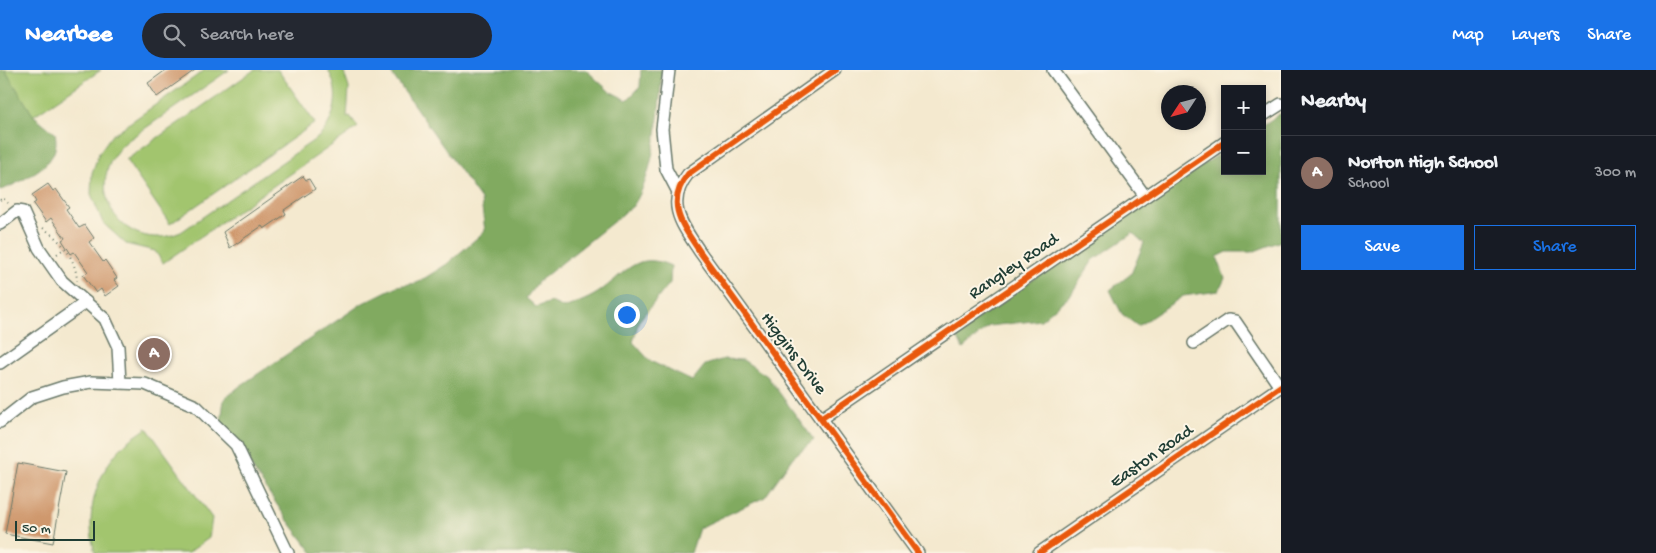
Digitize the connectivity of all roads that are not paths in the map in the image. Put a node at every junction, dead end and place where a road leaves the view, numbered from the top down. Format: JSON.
{"nodes":[{"id":1,"x":669,"y":70,"type":"edge"},
{"id":2,"x":835,"y":70,"type":"edge"},
{"id":3,"x":1053,"y":70,"type":"edge"},
{"id":4,"x":1281,"y":104,"type":"edge"},
{"id":5,"x":1266,"y":113,"type":"edge"},
{"id":6,"x":1221,"y":145,"type":"edge"},
{"id":7,"x":678,"y":192,"type":"junction"},
{"id":8,"x":1145,"y":196,"type":"junction"},
{"id":9,"x":0,"y":224,"type":"edge"},
{"id":10,"x":86,"y":302,"type":"junction"},
{"id":11,"x":1194,"y":343,"type":"dead end"},
{"id":12,"x":0,"y":363,"type":"edge"},
{"id":13,"x":120,"y":383,"type":"junction"},
{"id":14,"x":1281,"y":387,"type":"edge"},
{"id":15,"x":822,"y":418,"type":"junction"},
{"id":16,"x":0,"y":422,"type":"edge"},
{"id":17,"x":288,"y":553,"type":"edge"},
{"id":18,"x":918,"y":553,"type":"edge"},
{"id":19,"x":1039,"y":553,"type":"edge"}],
"edges":[{"from":1,"to":7,"type":"street"},
{"from":2,"to":7,"type":"street"},
{"from":3,"to":8,"type":"street"},
{"from":4,"to":5,"type":"street"},
{"from":6,"to":8,"type":"street","name":"Rangley Road"},
{"from":7,"to":15,"type":"street","name":"Higgins Drive"},
{"from":8,"to":15,"type":"street","name":"Rangley Road"},
{"from":9,"to":10,"type":"street"},
{"from":10,"to":12,"type":"street"},
{"from":10,"to":13,"type":"street"},
{"from":11,"to":14,"type":"street"},
{"from":13,"to":16,"type":"street"},
{"from":13,"to":17,"type":"street"},
{"from":14,"to":19,"type":"street","name":"Easton Road"},
{"from":15,"to":18,"type":"street","name":"Higgins Drive"}]}
